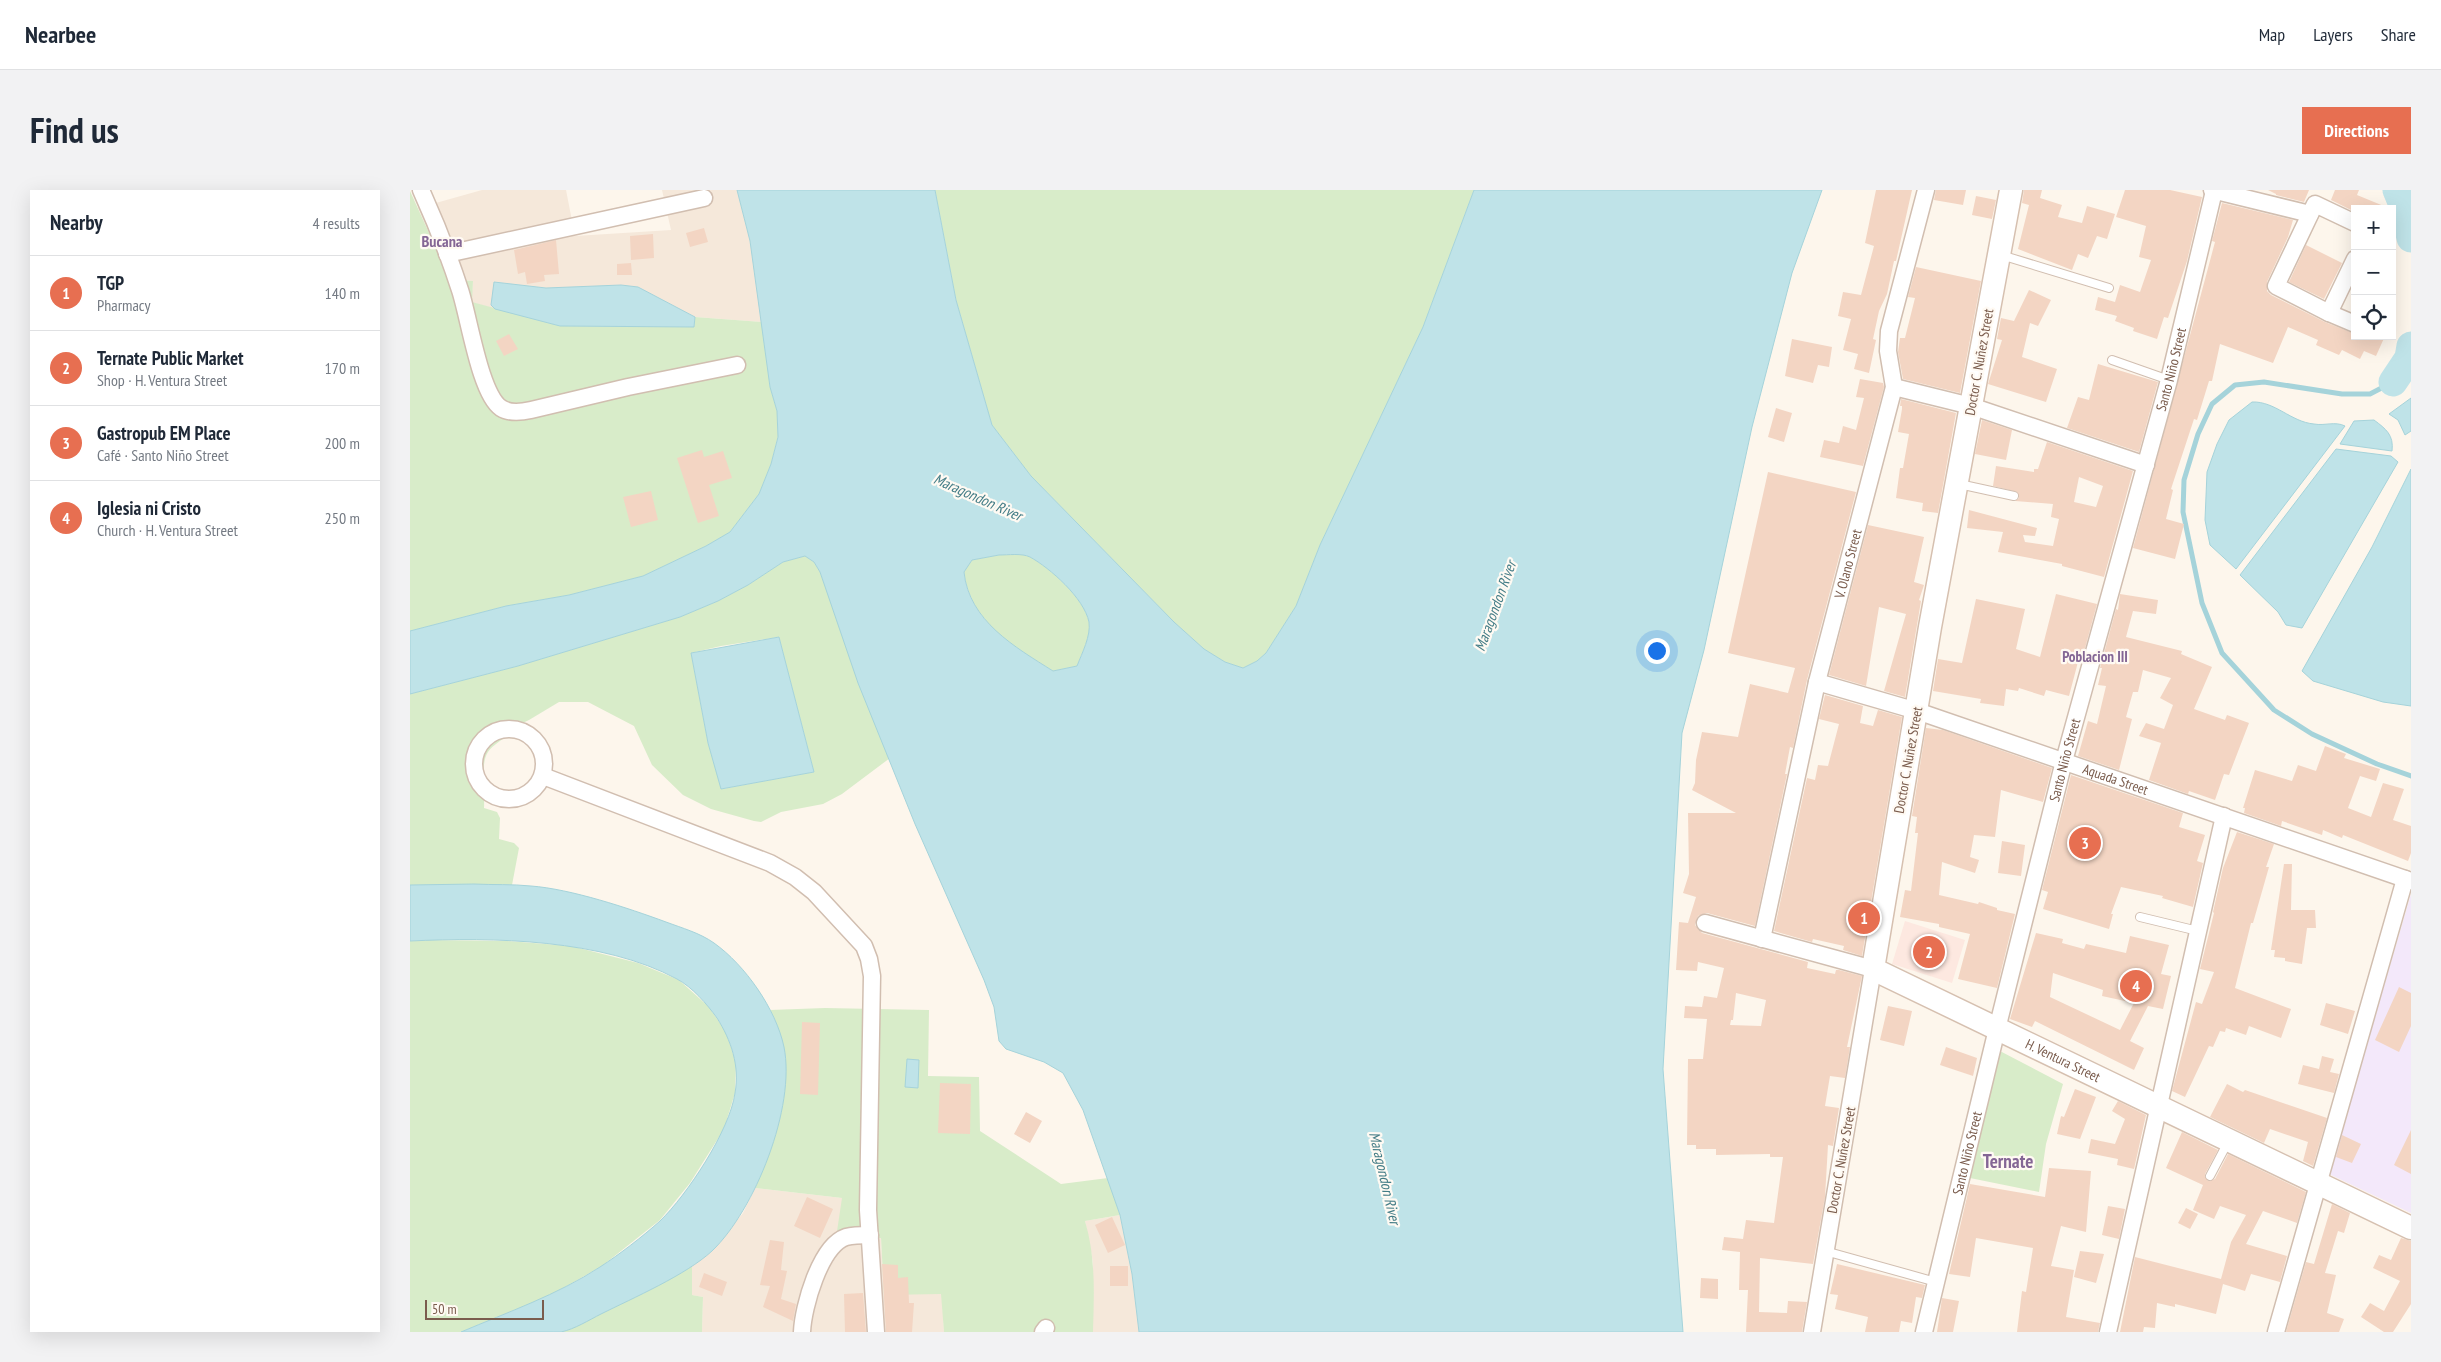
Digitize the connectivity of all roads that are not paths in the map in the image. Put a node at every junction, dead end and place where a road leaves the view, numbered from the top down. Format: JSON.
{"nodes":[{"id":1,"x":421,"y":190,"type":"edge"},
{"id":2,"x":1926,"y":190,"type":"edge"},
{"id":3,"x":2011,"y":190,"type":"edge"},
{"id":4,"x":2213,"y":190,"type":"edge"},
{"id":5,"x":704,"y":198,"type":"dead end"},
{"id":6,"x":2310,"y":214,"type":"junction"},
{"id":7,"x":2351,"y":221,"type":"edge"},
{"id":8,"x":447,"y":254,"type":"junction"},
{"id":9,"x":1999,"y":254,"type":"junction"},
{"id":10,"x":2351,"y":267,"type":"edge"},
{"id":11,"x":2109,"y":288,"type":"dead end"},
{"id":12,"x":2329,"y":313,"type":"junction"},
{"id":13,"x":2351,"y":322,"type":"edge"},
{"id":14,"x":2112,"y":360,"type":"dead end"},
{"id":15,"x":737,"y":365,"type":"dead end"},
{"id":16,"x":2169,"y":380,"type":"junction"},
{"id":17,"x":1894,"y":387,"type":"junction"},
{"id":18,"x":1971,"y":406,"type":"junction"},
{"id":19,"x":2146,"y":465,"type":"junction"},
{"id":20,"x":1957,"y":483,"type":"junction"},
{"id":21,"x":2014,"y":496,"type":"dead end"},
{"id":22,"x":1817,"y":682,"type":"junction"},
{"id":23,"x":1917,"y":711,"type":"junction"},
{"id":24,"x":2064,"y":761,"type":"junction"},
{"id":25,"x":543,"y":776,"type":"junction"},
{"id":26,"x":2224,"y":816,"type":"junction"},
{"id":27,"x":2408,"y":880,"type":"edge"},
{"id":28,"x":2140,"y":917,"type":"dead end"},
{"id":29,"x":1705,"y":924,"type":"dead end"},
{"id":30,"x":2198,"y":931,"type":"junction"},
{"id":31,"x":1762,"y":939,"type":"junction"},
{"id":32,"x":1873,"y":969,"type":"junction"},
{"id":33,"x":1997,"y":1028,"type":"junction"},
{"id":34,"x":2160,"y":1107,"type":"junction"},
{"id":35,"x":2229,"y":1140,"type":"junction"},
{"id":36,"x":2210,"y":1176,"type":"dead end"},
{"id":37,"x":2318,"y":1183,"type":"junction"},
{"id":38,"x":2411,"y":1228,"type":"edge"},
{"id":39,"x":870,"y":1235,"type":"junction"},
{"id":40,"x":1825,"y":1251,"type":"junction"},
{"id":41,"x":1936,"y":1282,"type":"junction"},
{"id":42,"x":802,"y":1332,"type":"edge"},
{"id":43,"x":876,"y":1332,"type":"edge"},
{"id":44,"x":1812,"y":1332,"type":"edge"},
{"id":45,"x":1924,"y":1332,"type":"edge"},
{"id":46,"x":2108,"y":1332,"type":"edge"},
{"id":47,"x":2276,"y":1332,"type":"edge"}],
"edges":[{"from":1,"to":8,"type":"street"},
{"from":2,"to":17,"type":"street","name":"V. Olano Street"},
{"from":3,"to":9,"type":"main road","name":"Doctor C. Nuñez Street"},
{"from":4,"to":6,"type":"street"},
{"from":4,"to":16,"type":"street","name":"Santo Niño Street"},
{"from":5,"to":8,"type":"street"},
{"from":6,"to":7,"type":"street"},
{"from":6,"to":12,"type":"street"},
{"from":8,"to":15,"type":"street"},
{"from":9,"to":11,"type":"lane"},
{"from":9,"to":18,"type":"main road","name":"Doctor C. Nuñez Street"},
{"from":10,"to":12,"type":"street"},
{"from":12,"to":13,"type":"street"},
{"from":14,"to":16,"type":"lane"},
{"from":16,"to":19,"type":"street","name":"Santo Niño Street"},
{"from":17,"to":18,"type":"street"},
{"from":17,"to":22,"type":"street","name":"V. Olano Street"},
{"from":18,"to":19,"type":"street"},
{"from":18,"to":20,"type":"main road","name":"Doctor C. Nuñez Street"},
{"from":19,"to":24,"type":"street","name":"Santo Niño Street"},
{"from":20,"to":21,"type":"lane"},
{"from":20,"to":23,"type":"main road","name":"Doctor C. Nuñez Street"},
{"from":22,"to":23,"type":"street","name":"Aquada Street"},
{"from":22,"to":31,"type":"street","name":"V. Olano Street"},
{"from":23,"to":24,"type":"street","name":"Aquada Street"},
{"from":23,"to":32,"type":"main road","name":"Doctor C. Nuñez Street"},
{"from":24,"to":26,"type":"street","name":"Aquada Street"},
{"from":24,"to":33,"type":"street","name":"Santo Niño Street"},
{"from":25,"to":25,"type":"street"},
{"from":25,"to":39,"type":"street"},
{"from":26,"to":27,"type":"street","name":"Aquada Street"},
{"from":26,"to":30,"type":"street"},
{"from":27,"to":37,"type":"street"},
{"from":28,"to":30,"type":"lane"},
{"from":29,"to":31,"type":"street","name":"H. Ventura Street"},
{"from":30,"to":34,"type":"street"},
{"from":31,"to":32,"type":"street","name":"H. Ventura Street"},
{"from":32,"to":33,"type":"main road","name":"H. Ventura Street"},
{"from":32,"to":40,"type":"street","name":"Doctor C. Nuñez Street"},
{"from":33,"to":34,"type":"main road","name":"H. Ventura Street"},
{"from":33,"to":41,"type":"street","name":"Santo Niño Street"},
{"from":34,"to":35,"type":"main road","name":"H. Ventura Street"},
{"from":34,"to":46,"type":"street"},
{"from":35,"to":36,"type":"lane"},
{"from":35,"to":37,"type":"main road","name":"H. Ventura Street"},
{"from":37,"to":38,"type":"main road","name":"H. Ventura Street"},
{"from":37,"to":47,"type":"street"},
{"from":39,"to":42,"type":"street"},
{"from":39,"to":43,"type":"street"},
{"from":40,"to":41,"type":"lane"},
{"from":40,"to":44,"type":"street","name":"Doctor C. Nuñez Street"},
{"from":41,"to":45,"type":"street","name":"Santo Niño Street"}]}
